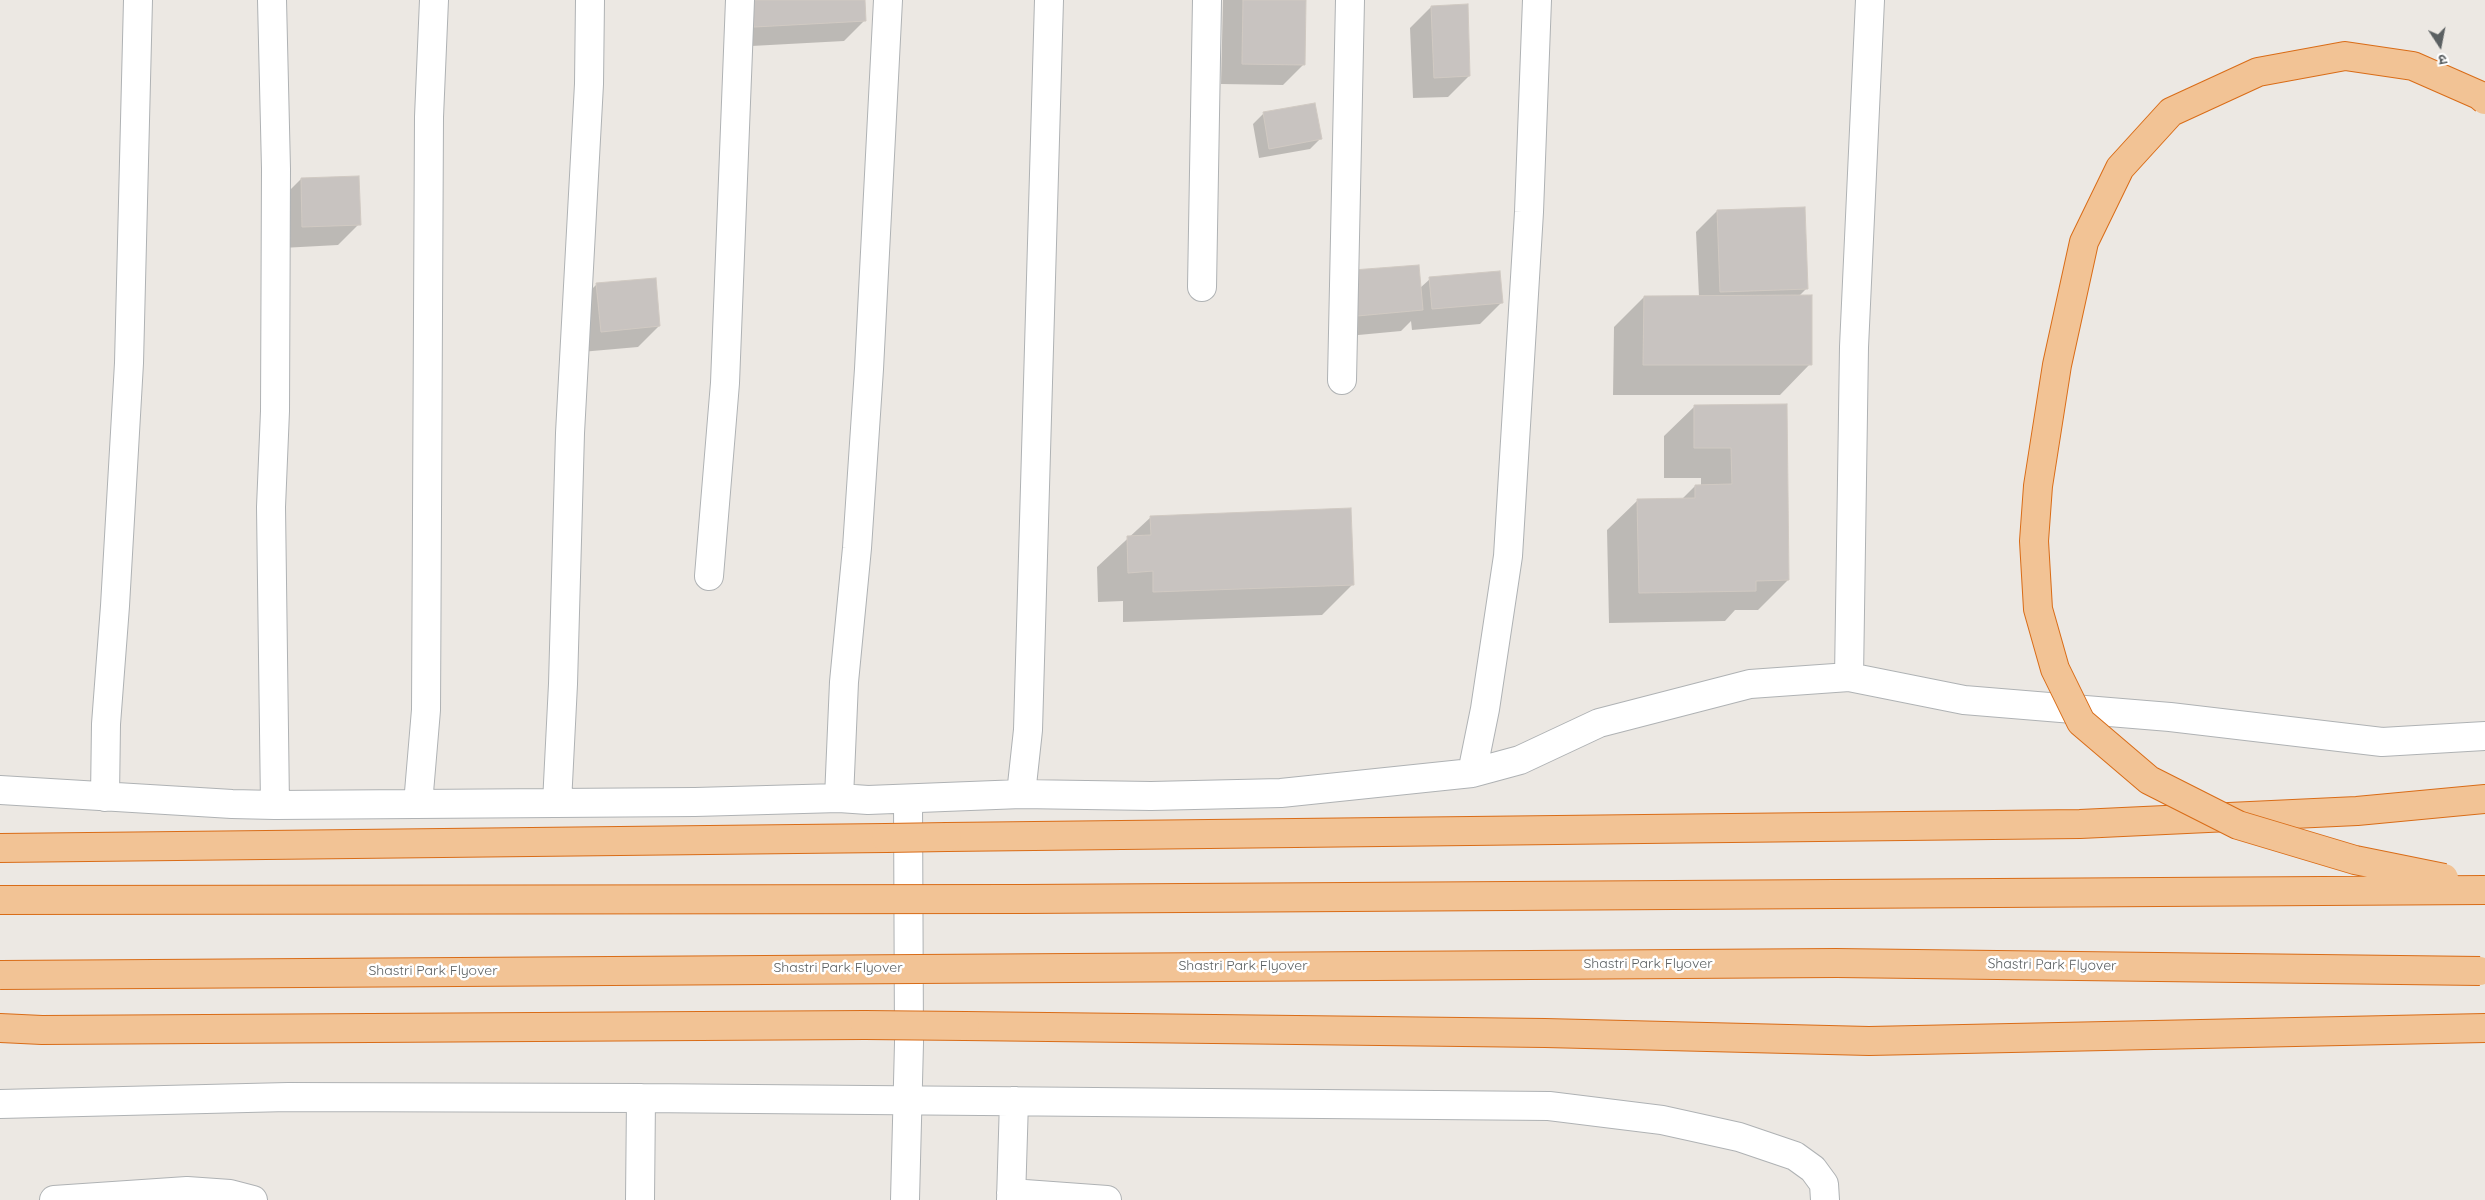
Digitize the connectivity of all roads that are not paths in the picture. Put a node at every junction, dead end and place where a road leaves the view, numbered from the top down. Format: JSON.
{"nodes":[{"id":1,"x":138,"y":0,"type":"edge"},
{"id":2,"x":272,"y":0,"type":"edge"},
{"id":3,"x":434,"y":0,"type":"edge"},
{"id":4,"x":590,"y":0,"type":"edge"},
{"id":5,"x":740,"y":0,"type":"edge"},
{"id":6,"x":888,"y":0,"type":"edge"},
{"id":7,"x":1049,"y":0,"type":"edge"},
{"id":8,"x":1207,"y":0,"type":"edge"},
{"id":9,"x":1350,"y":0,"type":"edge"},
{"id":10,"x":1537,"y":0,"type":"edge"},
{"id":11,"x":1870,"y":0,"type":"edge"},
{"id":12,"x":2485,"y":100,"type":"edge"},
{"id":13,"x":1202,"y":287,"type":"dead end"},
{"id":14,"x":1342,"y":380,"type":"dead end"},
{"id":15,"x":709,"y":576,"type":"dead end"},
{"id":16,"x":1849,"y":677,"type":"junction"},
{"id":17,"x":2485,"y":736,"type":"edge"},
{"id":18,"x":1472,"y":773,"type":"junction"},
{"id":19,"x":0,"y":790,"type":"edge"},
{"id":20,"x":1021,"y":794,"type":"junction"},
{"id":21,"x":105,"y":797,"type":"junction"},
{"id":22,"x":839,"y":798,"type":"junction"},
{"id":23,"x":908,"y":799,"type":"junction"},
{"id":24,"x":2485,"y":799,"type":"edge"},
{"id":25,"x":557,"y":803,"type":"junction"},
{"id":26,"x":418,"y":804,"type":"junction"},
{"id":27,"x":275,"y":805,"type":"junction"},
{"id":28,"x":0,"y":848,"type":"edge"},
{"id":29,"x":2485,"y":888,"type":"edge"},
{"id":30,"x":0,"y":900,"type":"edge"},
{"id":31,"x":2485,"y":971,"type":"edge"},
{"id":32,"x":0,"y":975,"type":"edge"},
{"id":33,"x":0,"y":1028,"type":"edge"},
{"id":34,"x":2485,"y":1028,"type":"edge"},
{"id":35,"x":641,"y":1098,"type":"junction"},
{"id":36,"x":908,"y":1100,"type":"junction"},
{"id":37,"x":1014,"y":1101,"type":"junction"},
{"id":38,"x":0,"y":1104,"type":"edge"},
{"id":39,"x":1011,"y":1196,"type":"edge"},
{"id":40,"x":54,"y":1200,"type":"edge"},
{"id":41,"x":253,"y":1200,"type":"edge"},
{"id":42,"x":640,"y":1200,"type":"edge"},
{"id":43,"x":905,"y":1200,"type":"edge"},
{"id":44,"x":1107,"y":1200,"type":"edge"},
{"id":45,"x":1825,"y":1200,"type":"edge"}],
"edges":[{"from":1,"to":21,"type":"street"},
{"from":2,"to":27,"type":"street"},
{"from":3,"to":26,"type":"street"},
{"from":4,"to":25,"type":"street"},
{"from":5,"to":15,"type":"street"},
{"from":6,"to":22,"type":"street"},
{"from":7,"to":20,"type":"street"},
{"from":8,"to":13,"type":"street"},
{"from":9,"to":14,"type":"street"},
{"from":10,"to":18,"type":"street"},
{"from":11,"to":16,"type":"street"},
{"from":12,"to":29,"type":"highway","bridge":true},
{"from":16,"to":17,"type":"street"},
{"from":16,"to":18,"type":"street"},
{"from":18,"to":20,"type":"street"},
{"from":19,"to":21,"type":"street"},
{"from":20,"to":23,"type":"street"},
{"from":21,"to":27,"type":"street"},
{"from":22,"to":23,"type":"street"},
{"from":22,"to":25,"type":"street"},
{"from":23,"to":36,"type":"street"},
{"from":24,"to":28,"type":"highway","bridge":true},
{"from":25,"to":26,"type":"street"},
{"from":26,"to":27,"type":"street"},
{"from":29,"to":30,"type":"highway","bridge":true},
{"from":31,"to":32,"type":"highway","name":"Shastri Park Flyover","bridge":true},
{"from":33,"to":34,"type":"highway","bridge":true},
{"from":35,"to":36,"type":"street"},
{"from":35,"to":38,"type":"street"},
{"from":35,"to":42,"type":"street"},
{"from":36,"to":37,"type":"street"},
{"from":36,"to":43,"type":"street"},
{"from":37,"to":39,"type":"street"},
{"from":37,"to":45,"type":"street"},
{"from":39,"to":44,"type":"street"},
{"from":40,"to":41,"type":"street"}]}
